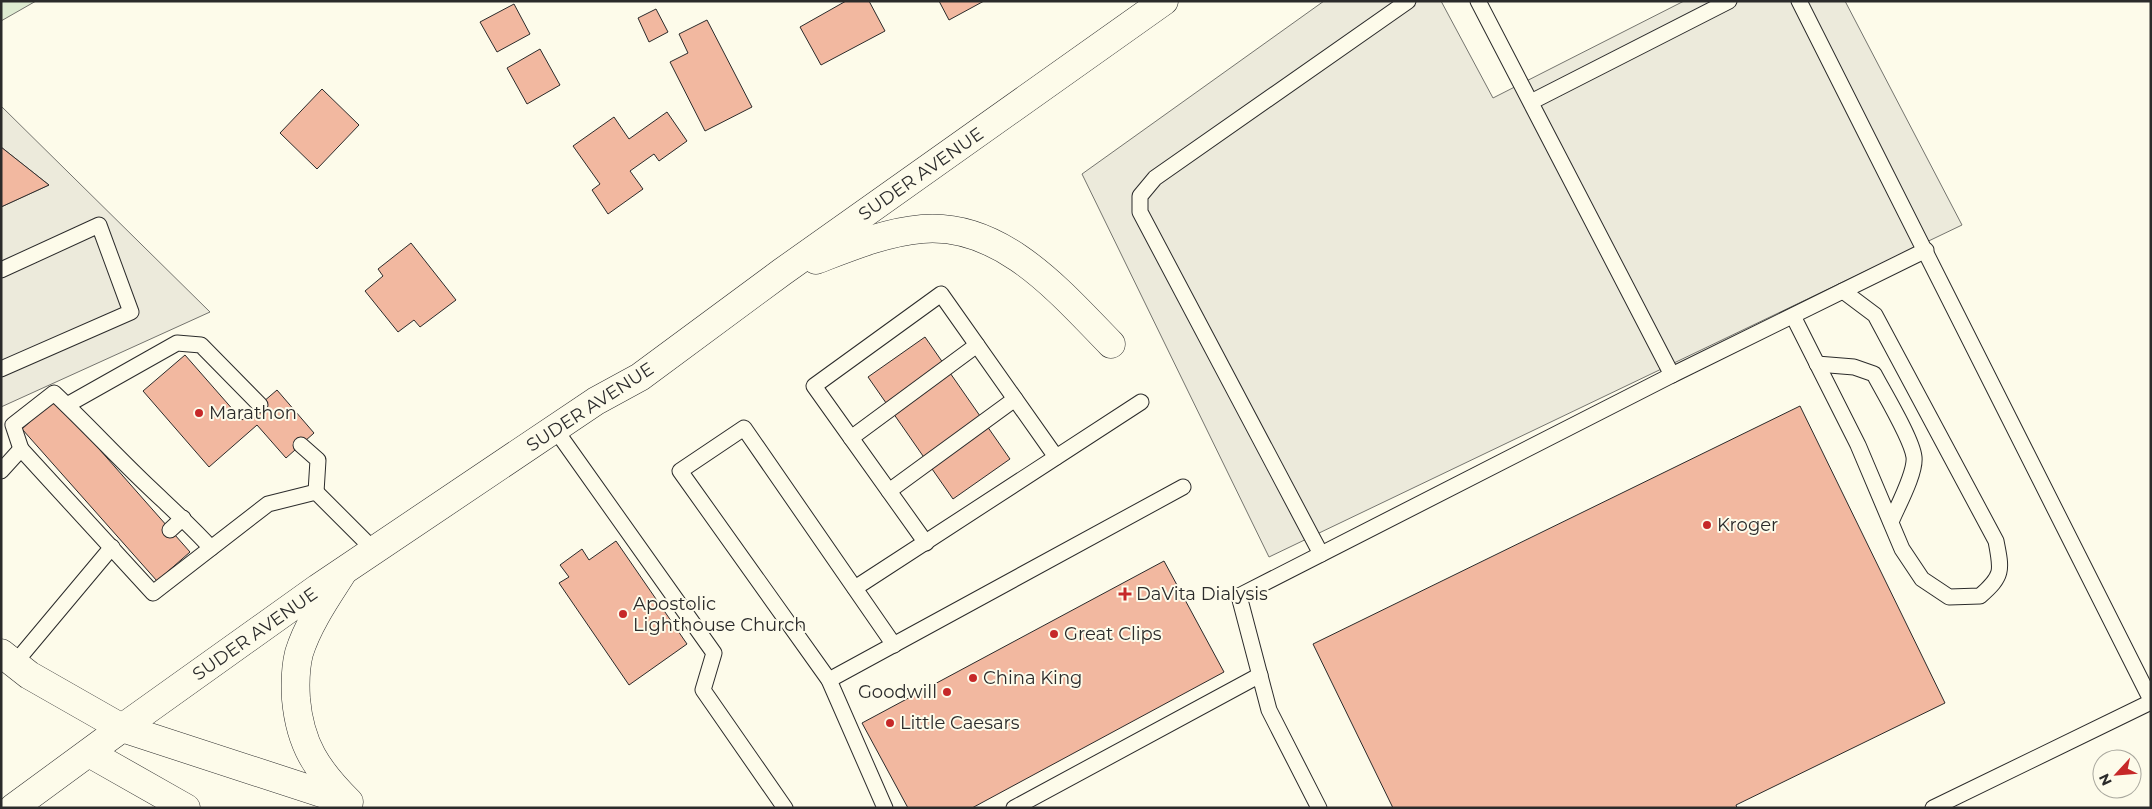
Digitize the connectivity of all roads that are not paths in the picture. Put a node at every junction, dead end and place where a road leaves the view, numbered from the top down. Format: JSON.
{"nodes":[{"id":1,"x":1164,"y":1,"type":"edge"},
{"id":2,"x":1408,"y":1,"type":"edge"},
{"id":3,"x":1478,"y":1,"type":"edge"},
{"id":4,"x":1729,"y":1,"type":"edge"},
{"id":5,"x":1799,"y":1,"type":"edge"},
{"id":6,"x":1531,"y":102,"type":"junction"},
{"id":7,"x":1926,"y":250,"type":"junction"},
{"id":8,"x":1,"y":270,"type":"edge"},
{"id":9,"x":782,"y":272,"type":"junction"},
{"id":10,"x":1843,"y":291,"type":"junction"},
{"id":11,"x":1793,"y":316,"type":"junction"},
{"id":12,"x":1112,"y":344,"type":"dead end"},
{"id":13,"x":977,"y":346,"type":"junction"},
{"id":14,"x":1817,"y":364,"type":"junction"},
{"id":15,"x":1,"y":369,"type":"edge"},
{"id":16,"x":1672,"y":375,"type":"junction"},
{"id":17,"x":1015,"y":398,"type":"junction"},
{"id":18,"x":1141,"y":402,"type":"dead end"},
{"id":19,"x":67,"y":405,"type":"junction"},
{"id":20,"x":260,"y":405,"type":"dead end"},
{"id":21,"x":554,"y":428,"type":"junction"},
{"id":22,"x":851,"y":438,"type":"junction"},
{"id":23,"x":301,"y":445,"type":"dead end"},
{"id":24,"x":21,"y":449,"type":"junction"},
{"id":25,"x":1056,"y":457,"type":"junction"},
{"id":26,"x":1,"y":471,"type":"edge"},
{"id":27,"x":1183,"y":487,"type":"dead end"},
{"id":28,"x":889,"y":491,"type":"junction"},
{"id":29,"x":316,"y":492,"type":"junction"},
{"id":30,"x":183,"y":518,"type":"junction"},
{"id":31,"x":1891,"y":522,"type":"junction"},
{"id":32,"x":170,"y":530,"type":"dead end"},
{"id":33,"x":926,"y":543,"type":"junction"},
{"id":34,"x":112,"y":547,"type":"junction"},
{"id":35,"x":212,"y":548,"type":"junction"},
{"id":36,"x":374,"y":550,"type":"junction"},
{"id":37,"x":1321,"y":554,"type":"junction"},
{"id":38,"x":343,"y":572,"type":"junction"},
{"id":39,"x":855,"y":588,"type":"junction"},
{"id":40,"x":894,"y":645,"type":"junction"},
{"id":41,"x":8,"y":658,"type":"edge"},
{"id":42,"x":1260,"y":675,"type":"junction"},
{"id":43,"x":830,"y":680,"type":"junction"},
{"id":44,"x":2151,"y":701,"type":"edge"},
{"id":45,"x":122,"y":728,"type":"junction"},
{"id":46,"x":88,"y":753,"type":"junction"},
{"id":47,"x":357,"y":805,"type":"edge"},
{"id":48,"x":13,"y":808,"type":"edge"},
{"id":49,"x":186,"y":808,"type":"edge"},
{"id":50,"x":786,"y":808,"type":"edge"},
{"id":51,"x":885,"y":808,"type":"edge"},
{"id":52,"x":1014,"y":808,"type":"edge"},
{"id":53,"x":1319,"y":808,"type":"edge"},
{"id":54,"x":1933,"y":808,"type":"edge"}],
"edges":[{"from":1,"to":9,"type":"main road","name":"SUDER AVENUE"},
{"from":2,"to":37,"type":"lane"},
{"from":3,"to":6,"type":"lane"},
{"from":4,"to":6,"type":"lane"},
{"from":5,"to":7,"type":"lane"},
{"from":6,"to":16,"type":"lane"},
{"from":7,"to":10,"type":"lane"},
{"from":7,"to":44,"type":"lane"},
{"from":8,"to":15,"type":"lane"},
{"from":9,"to":12,"type":"main road"},
{"from":9,"to":21,"type":"main road","name":"SUDER AVENUE"},
{"from":10,"to":11,"type":"lane"},
{"from":10,"to":31,"type":"lane"},
{"from":11,"to":14,"type":"lane"},
{"from":11,"to":16,"type":"lane"},
{"from":13,"to":17,"type":"lane"},
{"from":13,"to":22,"type":"lane"},
{"from":13,"to":22,"type":"lane"},
{"from":14,"to":31,"type":"lane"},
{"from":14,"to":31,"type":"lane"},
{"from":16,"to":37,"type":"lane"},
{"from":17,"to":25,"type":"lane"},
{"from":17,"to":28,"type":"lane"},
{"from":18,"to":25,"type":"lane"},
{"from":19,"to":20,"type":"lane"},
{"from":19,"to":24,"type":"lane"},
{"from":19,"to":30,"type":"lane"},
{"from":21,"to":36,"type":"main road","name":"SUDER AVENUE"},
{"from":21,"to":50,"type":"lane"},
{"from":22,"to":28,"type":"lane"},
{"from":23,"to":29,"type":"lane"},
{"from":24,"to":26,"type":"lane"},
{"from":24,"to":34,"type":"lane"},
{"from":25,"to":33,"type":"lane"},
{"from":27,"to":40,"type":"lane"},
{"from":28,"to":33,"type":"lane"},
{"from":29,"to":35,"type":"lane"},
{"from":29,"to":36,"type":"lane"},
{"from":30,"to":32,"type":"lane"},
{"from":30,"to":35,"type":"lane"},
{"from":33,"to":39,"type":"lane"},
{"from":34,"to":35,"type":"lane"},
{"from":34,"to":41,"type":"lane"},
{"from":36,"to":38,"type":"main road","name":"SUDER AVENUE"},
{"from":37,"to":42,"type":"lane"},
{"from":38,"to":45,"type":"main road","name":"SUDER AVENUE"},
{"from":38,"to":47,"type":"main road"},
{"from":39,"to":40,"type":"lane"},
{"from":39,"to":43,"type":"lane"},
{"from":40,"to":43,"type":"lane"},
{"from":41,"to":45,"type":"main road"},
{"from":42,"to":52,"type":"lane"},
{"from":42,"to":53,"type":"lane"},
{"from":43,"to":51,"type":"lane"},
{"from":44,"to":54,"type":"lane"},
{"from":45,"to":46,"type":"main road","name":"SUDER AVENUE"},
{"from":45,"to":47,"type":"main road"},
{"from":46,"to":48,"type":"main road","name":"SUDER AVENUE"},
{"from":46,"to":49,"type":"main road"}]}
